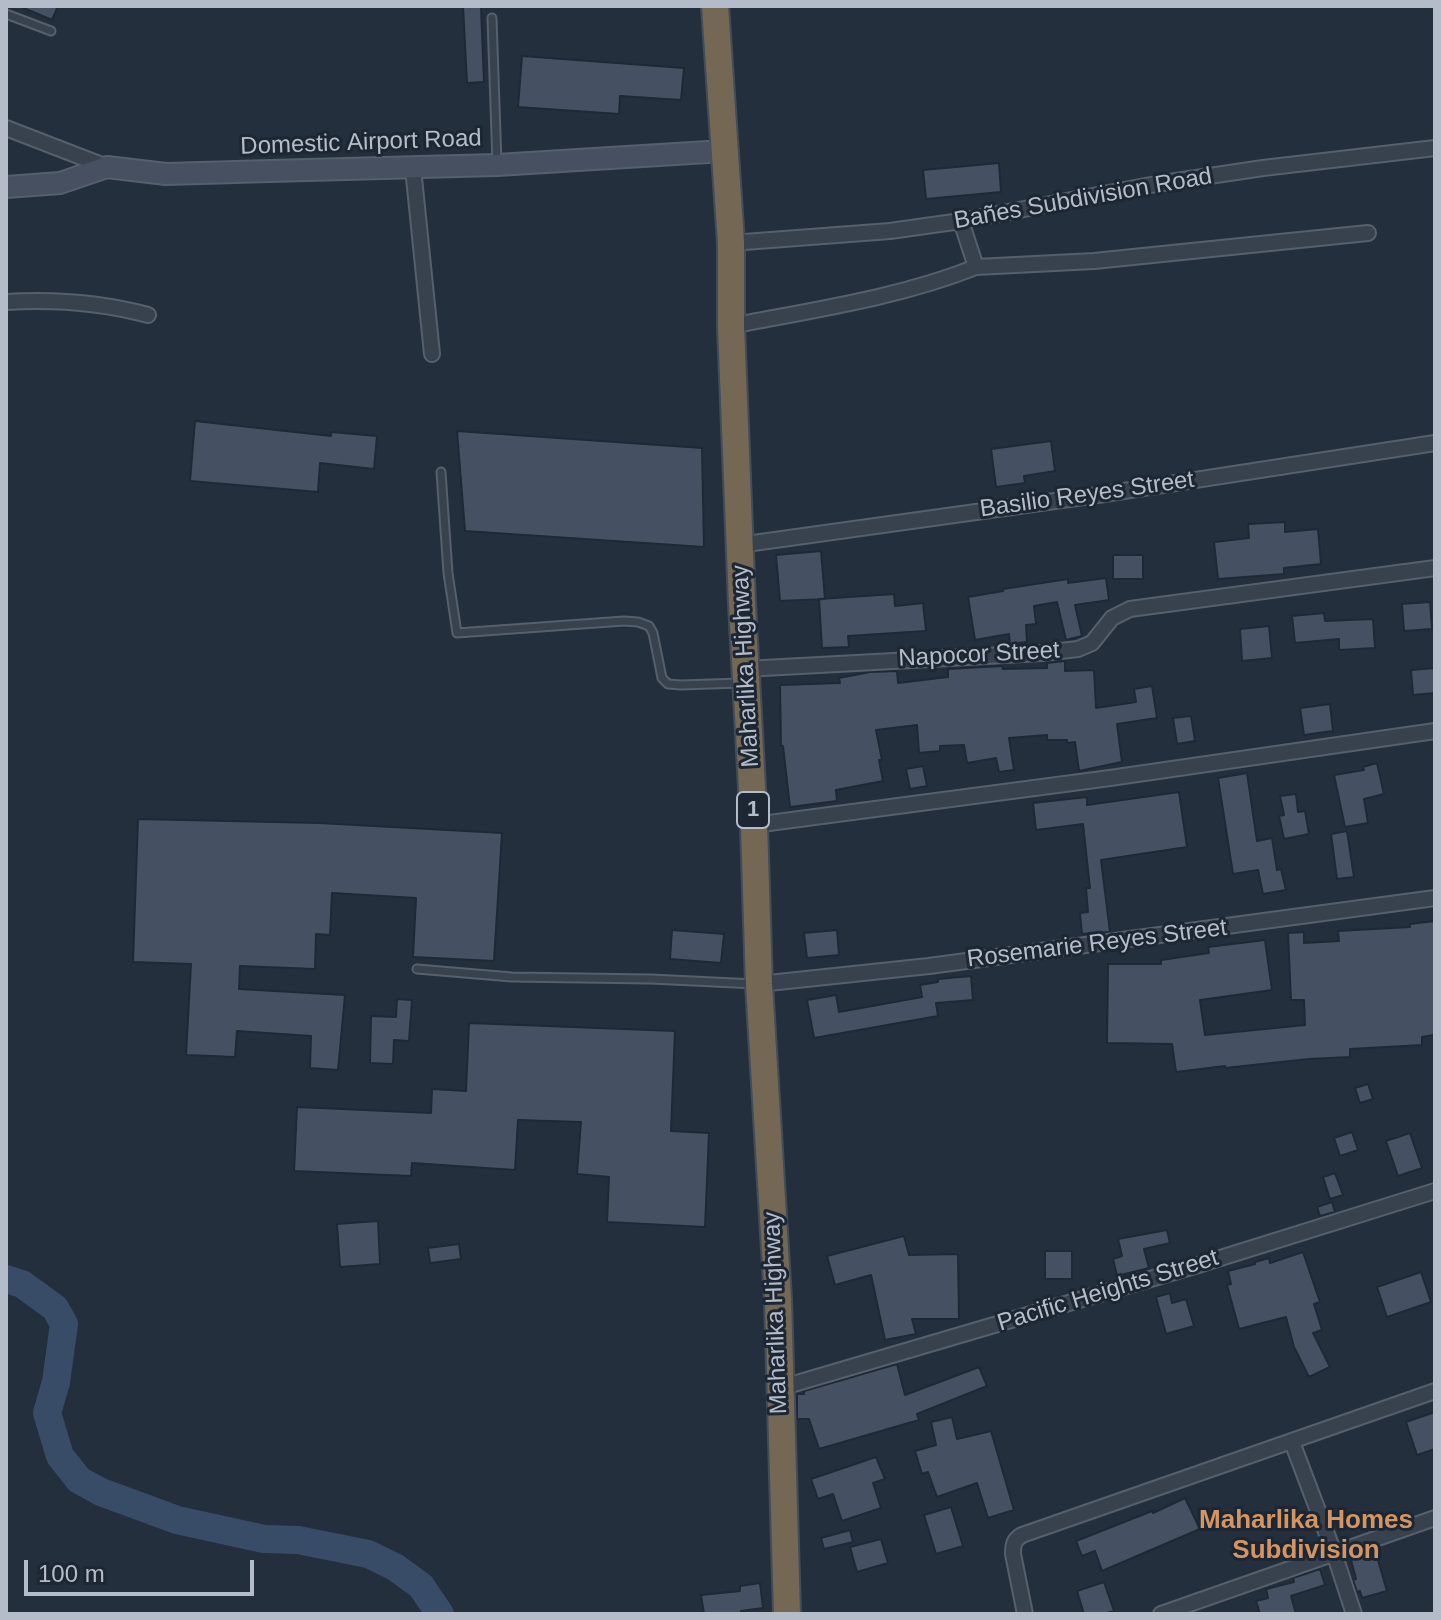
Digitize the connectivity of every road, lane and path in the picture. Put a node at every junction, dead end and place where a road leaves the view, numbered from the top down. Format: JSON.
{"nodes":[{"id":1,"x":715,"y":6,"type":"edge"},
{"id":2,"x":6,"y":14,"type":"edge"},
{"id":3,"x":492,"y":18,"type":"dead end"},
{"id":4,"x":51,"y":31,"type":"dead end"},
{"id":5,"x":6,"y":128,"type":"edge"},
{"id":6,"x":1435,"y":148,"type":"edge"},
{"id":7,"x":724,"y":151,"type":"junction"},
{"id":8,"x":497,"y":165,"type":"junction"},
{"id":9,"x":107,"y":167,"type":"junction"},
{"id":10,"x":413,"y":168,"type":"junction"},
{"id":11,"x":6,"y":187,"type":"edge"},
{"id":12,"x":961,"y":221,"type":"junction"},
{"id":13,"x":1368,"y":233,"type":"dead end"},
{"id":14,"x":731,"y":243,"type":"junction"},
{"id":15,"x":976,"y":267,"type":"junction"},
{"id":16,"x":6,"y":302,"type":"edge"},
{"id":17,"x":148,"y":315,"type":"dead end"},
{"id":18,"x":731,"y":326,"type":"junction"},
{"id":19,"x":432,"y":354,"type":"dead end"},
{"id":20,"x":1435,"y":443,"type":"edge"},
{"id":21,"x":441,"y":472,"type":"dead end"},
{"id":22,"x":739,"y":545,"type":"junction"},
{"id":23,"x":1435,"y":568,"type":"edge"},
{"id":24,"x":746,"y":676,"type":"junction"},
{"id":25,"x":1435,"y":731,"type":"edge"},
{"id":26,"x":754,"y":825,"type":"junction"},
{"id":27,"x":1435,"y":898,"type":"edge"},
{"id":28,"x":417,"y":969,"type":"dead end"},
{"id":29,"x":759,"y":984,"type":"junction"},
{"id":30,"x":1435,"y":1191,"type":"edge"},
{"id":31,"x":780,"y":1388,"type":"junction"},
{"id":32,"x":1435,"y":1391,"type":"edge"},
{"id":33,"x":1292,"y":1442,"type":"junction"},
{"id":34,"x":1435,"y":1518,"type":"edge"},
{"id":35,"x":1334,"y":1553,"type":"junction"},
{"id":36,"x":787,"y":1614,"type":"edge"},
{"id":37,"x":1025,"y":1614,"type":"edge"},
{"id":38,"x":1161,"y":1614,"type":"edge"},
{"id":39,"x":1354,"y":1614,"type":"edge"}],
"edges":[{"from":1,"to":7,"type":"highway","name":"Maharlika Highway","number":"1"},
{"from":2,"to":4,"type":"lane"},
{"from":3,"to":8,"type":"lane"},
{"from":5,"to":9,"type":"street","name":"Domestic Airport Road"},
{"from":6,"to":12,"type":"street","name":"Bañes Subdivision Road"},
{"from":7,"to":8,"type":"street","name":"Domestic Airport Road"},
{"from":7,"to":14,"type":"highway","name":"Maharlika Highway","number":"1"},
{"from":8,"to":10,"type":"street","name":"Domestic Airport Road"},
{"from":9,"to":10,"type":"street","name":"Domestic Airport Road"},
{"from":9,"to":11,"type":"street"},
{"from":10,"to":19,"type":"street"},
{"from":12,"to":14,"type":"street","name":"Bañes Subdivision Road"},
{"from":12,"to":15,"type":"street"},
{"from":13,"to":15,"type":"street"},
{"from":14,"to":18,"type":"highway","name":"Maharlika Highway","number":"1"},
{"from":15,"to":18,"type":"street"},
{"from":16,"to":17,"type":"street"},
{"from":18,"to":22,"type":"highway","name":"Maharlika Highway","number":"1"},
{"from":20,"to":22,"type":"street","name":"Basilio Reyes Street"},
{"from":21,"to":24,"type":"lane"},
{"from":22,"to":24,"type":"highway","name":"Maharlika Highway","number":"1"},
{"from":23,"to":24,"type":"street","name":"Napocor Street"},
{"from":24,"to":26,"type":"highway","name":"Maharlika Highway","number":"1"},
{"from":25,"to":26,"type":"street"},
{"from":26,"to":29,"type":"highway","name":"Maharlika Highway","number":"1"},
{"from":27,"to":29,"type":"street","name":"Rosemarie Reyes Street"},
{"from":28,"to":29,"type":"lane"},
{"from":29,"to":31,"type":"highway","name":"Maharlika Highway","number":"1"},
{"from":30,"to":31,"type":"street","name":"Pacific Heights Street"},
{"from":31,"to":36,"type":"highway","name":"Maharlika Highway","number":"1"},
{"from":32,"to":33,"type":"street"},
{"from":33,"to":35,"type":"street"},
{"from":33,"to":37,"type":"street"},
{"from":34,"to":35,"type":"street"},
{"from":35,"to":38,"type":"street"},
{"from":35,"to":39,"type":"street"}]}
